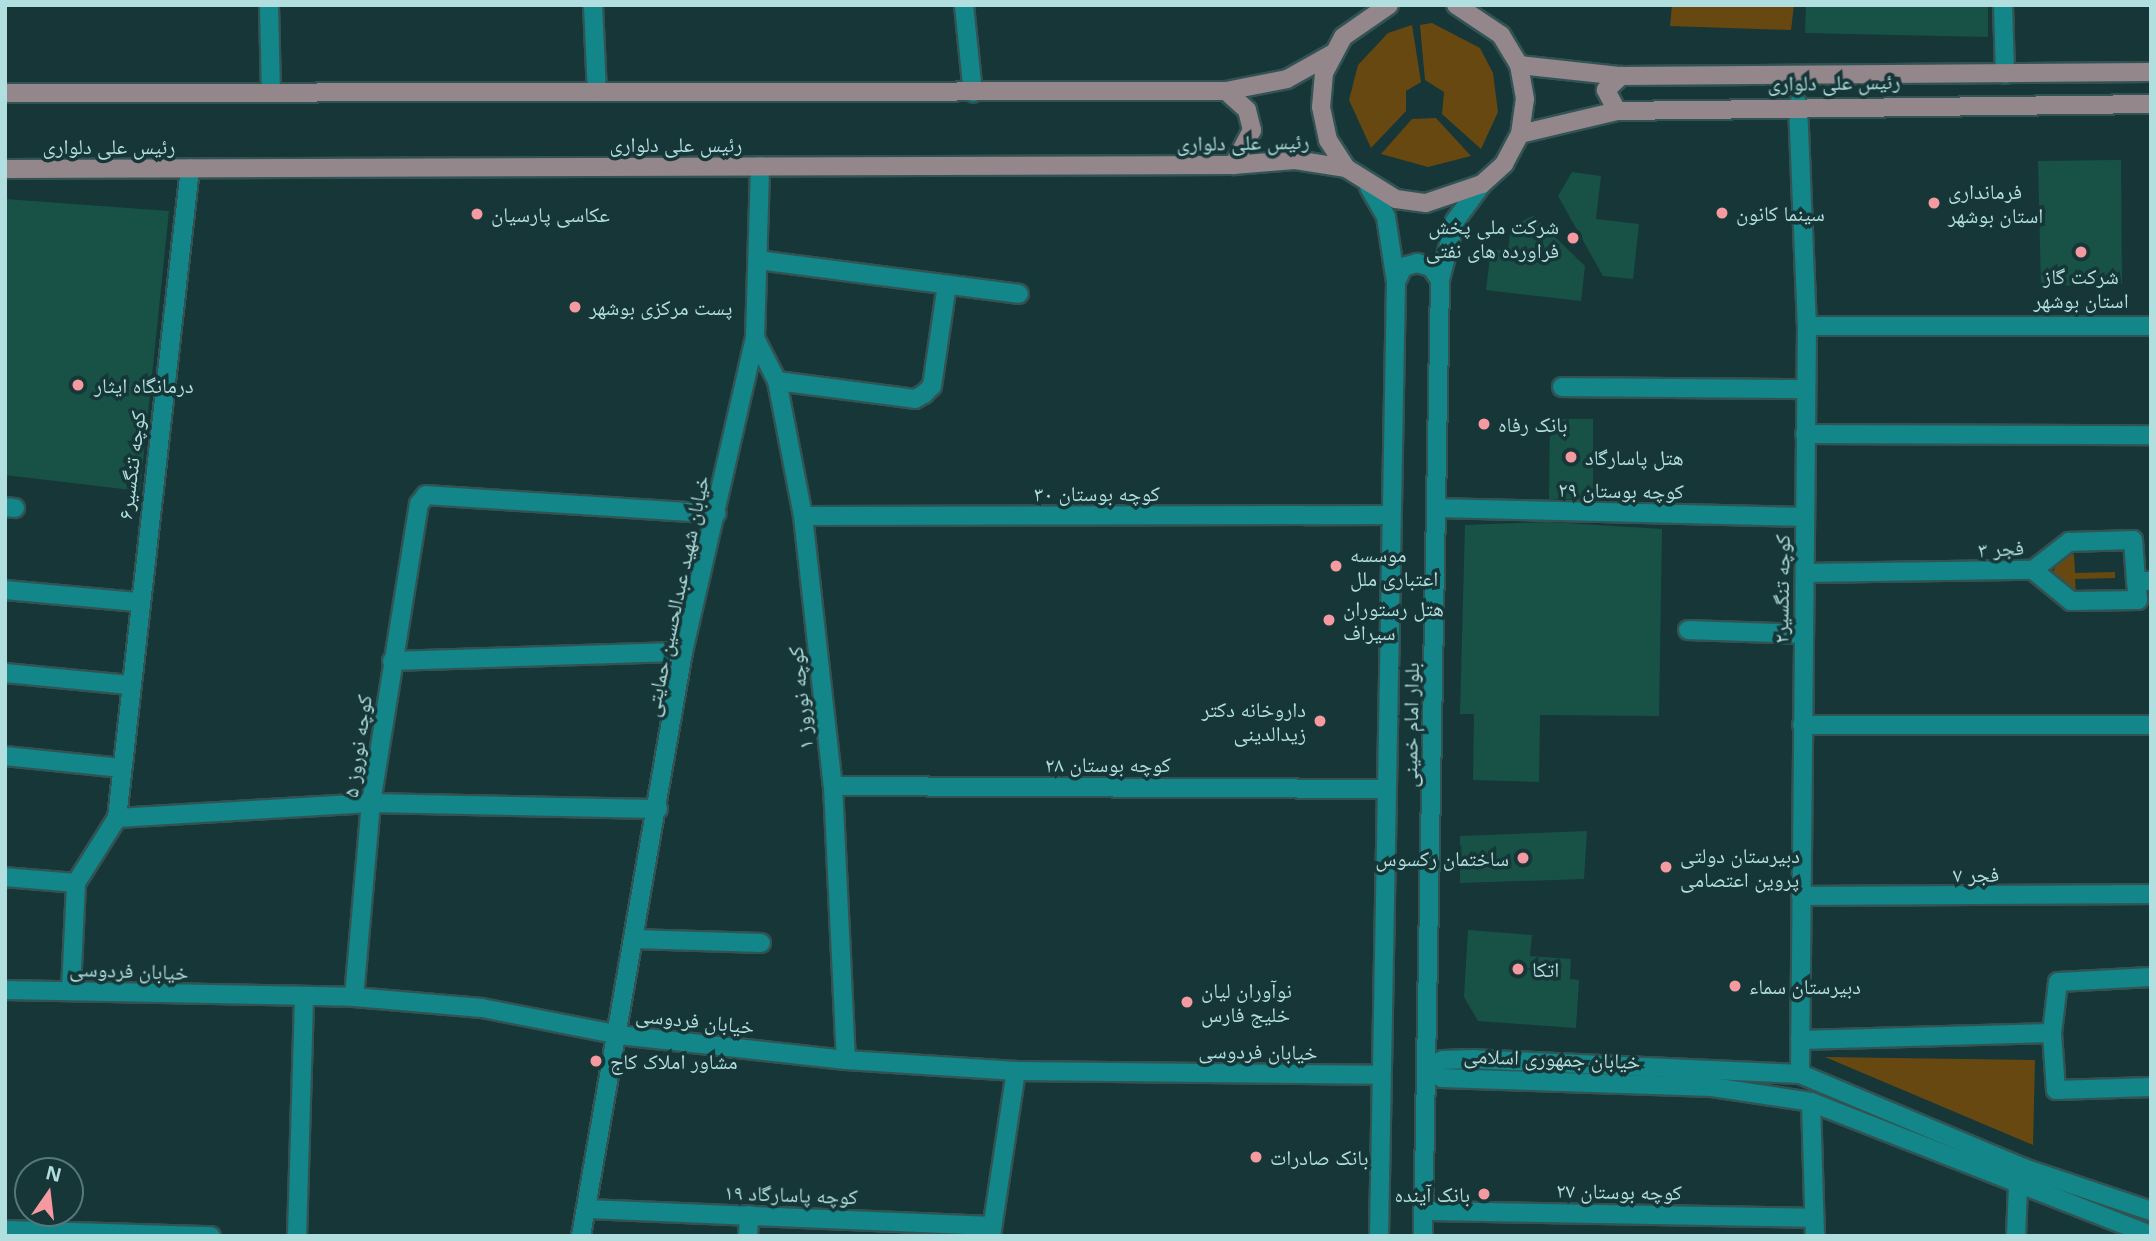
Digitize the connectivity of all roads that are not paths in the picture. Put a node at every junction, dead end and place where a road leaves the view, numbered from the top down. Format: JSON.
{"nodes":[{"id":1,"x":269,"y":5,"type":"edge"},
{"id":2,"x":593,"y":5,"type":"edge"},
{"id":3,"x":964,"y":5,"type":"edge"},
{"id":4,"x":1389,"y":5,"type":"edge"},
{"id":5,"x":1456,"y":5,"type":"edge"},
{"id":6,"x":2003,"y":5,"type":"edge"},
{"id":7,"x":1368,"y":11,"type":"edge"},
{"id":8,"x":1332,"y":54,"type":"junction"},
{"id":9,"x":1518,"y":65,"type":"junction"},
{"id":10,"x":2151,"y":72,"type":"edge"},
{"id":11,"x":2005,"y":74,"type":"junction"},
{"id":12,"x":1621,"y":76,"type":"junction"},
{"id":13,"x":597,"y":92,"type":"junction"},
{"id":14,"x":1226,"y":92,"type":"junction"},
{"id":15,"x":5,"y":93,"type":"edge"},
{"id":16,"x":271,"y":93,"type":"junction"},
{"id":17,"x":973,"y":93,"type":"junction"},
{"id":18,"x":1798,"y":104,"type":"junction"},
{"id":19,"x":2151,"y":104,"type":"edge"},
{"id":20,"x":1617,"y":111,"type":"junction"},
{"id":21,"x":1520,"y":134,"type":"junction"},
{"id":22,"x":1233,"y":165,"type":"junction"},
{"id":23,"x":760,"y":166,"type":"junction"},
{"id":24,"x":1346,"y":168,"type":"junction"},
{"id":25,"x":5,"y":169,"type":"edge"},
{"id":26,"x":190,"y":169,"type":"junction"},
{"id":27,"x":1482,"y":184,"type":"junction"},
{"id":28,"x":1369,"y":187,"type":"junction"},
{"id":29,"x":758,"y":260,"type":"junction"},
{"id":30,"x":1440,"y":280,"type":"junction"},
{"id":31,"x":1396,"y":282,"type":"junction"},
{"id":32,"x":947,"y":285,"type":"junction"},
{"id":33,"x":1019,"y":294,"type":"dead end"},
{"id":34,"x":1807,"y":326,"type":"junction"},
{"id":35,"x":2151,"y":326,"type":"edge"},
{"id":36,"x":755,"y":338,"type":"junction"},
{"id":37,"x":777,"y":381,"type":"junction"},
{"id":38,"x":1562,"y":387,"type":"dead end"},
{"id":39,"x":1806,"y":389,"type":"junction"},
{"id":40,"x":1805,"y":434,"type":"junction"},
{"id":41,"x":2151,"y":435,"type":"edge"},
{"id":42,"x":1436,"y":508,"type":"junction"},
{"id":43,"x":716,"y":514,"type":"junction"},
{"id":44,"x":1391,"y":515,"type":"junction"},
{"id":45,"x":803,"y":516,"type":"junction"},
{"id":46,"x":1805,"y":517,"type":"junction"},
{"id":47,"x":2033,"y":570,"type":"junction"},
{"id":48,"x":1805,"y":573,"type":"junction"},
{"id":49,"x":2144,"y":581,"type":"edge"},
{"id":50,"x":5,"y":590,"type":"edge"},
{"id":51,"x":137,"y":603,"type":"junction"},
{"id":52,"x":1688,"y":630,"type":"dead end"},
{"id":53,"x":1804,"y":634,"type":"junction"},
{"id":54,"x":683,"y":652,"type":"junction"},
{"id":55,"x":392,"y":661,"type":"junction"},
{"id":56,"x":5,"y":673,"type":"edge"},
{"id":57,"x":130,"y":685,"type":"junction"},
{"id":58,"x":1802,"y":725,"type":"junction"},
{"id":59,"x":2151,"y":725,"type":"edge"},
{"id":60,"x":5,"y":756,"type":"edge"},
{"id":61,"x":121,"y":768,"type":"junction"},
{"id":62,"x":833,"y":786,"type":"junction"},
{"id":63,"x":1383,"y":789,"type":"junction"},
{"id":64,"x":370,"y":803,"type":"junction"},
{"id":65,"x":658,"y":809,"type":"junction"},
{"id":66,"x":117,"y":818,"type":"junction"},
{"id":67,"x":5,"y":877,"type":"edge"},
{"id":68,"x":76,"y":883,"type":"junction"},
{"id":69,"x":2151,"y":894,"type":"edge"},
{"id":70,"x":1801,"y":896,"type":"junction"},
{"id":71,"x":635,"y":939,"type":"junction"},
{"id":72,"x":761,"y":943,"type":"dead end"},
{"id":73,"x":2151,"y":977,"type":"edge"},
{"id":74,"x":5,"y":990,"type":"edge"},
{"id":75,"x":71,"y":990,"type":"junction"},
{"id":76,"x":304,"y":998,"type":"junction"},
{"id":77,"x":354,"y":998,"type":"junction"},
{"id":78,"x":2052,"y":1033,"type":"junction"},
{"id":79,"x":619,"y":1035,"type":"junction"},
{"id":80,"x":1800,"y":1041,"type":"junction"},
{"id":81,"x":1475,"y":1059,"type":"junction"},
{"id":82,"x":846,"y":1060,"type":"junction"},
{"id":83,"x":1428,"y":1067,"type":"junction"},
{"id":84,"x":1016,"y":1070,"type":"junction"},
{"id":85,"x":1800,"y":1074,"type":"junction"},
{"id":86,"x":1381,"y":1075,"type":"junction"},
{"id":87,"x":1474,"y":1078,"type":"junction"},
{"id":88,"x":2151,"y":1087,"type":"edge"},
{"id":89,"x":1811,"y":1102,"type":"junction"},
{"id":90,"x":2018,"y":1187,"type":"junction"},
{"id":91,"x":587,"y":1209,"type":"junction"},
{"id":92,"x":1423,"y":1211,"type":"junction"},
{"id":93,"x":2151,"y":1211,"type":"edge"},
{"id":94,"x":748,"y":1215,"type":"junction"},
{"id":95,"x":1814,"y":1227,"type":"edge"},
{"id":96,"x":5,"y":1230,"type":"edge"},
{"id":97,"x":991,"y":1231,"type":"edge"},
{"id":98,"x":2151,"y":1235,"type":"edge"},
{"id":99,"x":211,"y":1236,"type":"edge"},
{"id":100,"x":297,"y":1236,"type":"edge"},
{"id":101,"x":581,"y":1236,"type":"edge"},
{"id":102,"x":748,"y":1236,"type":"edge"},
{"id":103,"x":1379,"y":1236,"type":"edge"},
{"id":104,"x":1423,"y":1236,"type":"edge"},
{"id":105,"x":2016,"y":1236,"type":"edge"}],
"edges":[{"from":1,"to":16,"type":"street"},
{"from":2,"to":13,"type":"street"},
{"from":3,"to":17,"type":"street"},
{"from":4,"to":7,"type":"main road"},
{"from":5,"to":9,"type":"main road"},
{"from":6,"to":11,"type":"street"},
{"from":7,"to":8,"type":"main road"},
{"from":8,"to":14,"type":"main road"},
{"from":8,"to":24,"type":"main road"},
{"from":9,"to":12,"type":"main road","name":"رئیس علی دلواری"},
{"from":9,"to":21,"type":"main road"},
{"from":10,"to":11,"type":"main road","name":"رئیس علی دلواری"},
{"from":11,"to":12,"type":"main road","name":"رئیس علی دلواری"},
{"from":12,"to":20,"type":"main road"},
{"from":13,"to":16,"type":"main road"},
{"from":13,"to":17,"type":"main road"},
{"from":14,"to":17,"type":"main road"},
{"from":14,"to":22,"type":"main road"},
{"from":15,"to":16,"type":"main road"},
{"from":18,"to":19,"type":"main road","name":"رئیس علی دلواری"},
{"from":18,"to":20,"type":"main road","name":"رئیس علی دلواری"},
{"from":18,"to":34,"type":"street","name":"کوچه تنگسیر۲"},
{"from":20,"to":21,"type":"main road","name":"رئیس علی دلواری"},
{"from":21,"to":27,"type":"main road"},
{"from":22,"to":23,"type":"main road","name":"رئیس علی دلواری"},
{"from":22,"to":24,"type":"main road","name":"رئیس علی دلواری"},
{"from":23,"to":26,"type":"main road","name":"رئیس علی دلواری"},
{"from":23,"to":29,"type":"street","name":"خیابان شهید عبدالحسین حمایتی"},
{"from":24,"to":28,"type":"main road"},
{"from":25,"to":26,"type":"main road","name":"رئیس علی دلواری"},
{"from":26,"to":51,"type":"street","name":"کوچه تنگسیر۶"},
{"from":27,"to":28,"type":"main road"},
{"from":27,"to":30,"type":"street","name":"بلوار امام خمینی"},
{"from":28,"to":31,"type":"street","name":"بلوار امام خمینی"},
{"from":29,"to":32,"type":"street"},
{"from":29,"to":36,"type":"street","name":"خیابان شهید عبدالحسین حمایتی"},
{"from":30,"to":31,"type":"street"},
{"from":30,"to":42,"type":"street","name":"بلوار امام خمینی"},
{"from":31,"to":44,"type":"street","name":"بلوار امام خمینی"},
{"from":32,"to":33,"type":"street"},
{"from":32,"to":37,"type":"street"},
{"from":34,"to":35,"type":"street"},
{"from":34,"to":39,"type":"street","name":"کوچه تنگسیر۲"},
{"from":36,"to":37,"type":"street","name":"کوچه نوروز ۱"},
{"from":36,"to":43,"type":"street","name":"خیابان شهید عبدالحسین حمایتی"},
{"from":37,"to":45,"type":"street","name":"کوچه نوروز ۱"},
{"from":38,"to":39,"type":"street"},
{"from":39,"to":40,"type":"street","name":"کوچه تنگسیر۲"},
{"from":40,"to":41,"type":"street"},
{"from":40,"to":46,"type":"street","name":"کوچه تنگسیر۲"},
{"from":42,"to":46,"type":"street","name":"کوچه بوستان ۲۹"},
{"from":42,"to":83,"type":"street","name":"بلوار امام خمینی"},
{"from":43,"to":54,"type":"street","name":"خیابان شهید عبدالحسین حمایتی"},
{"from":43,"to":55,"type":"street","name":"کوچه نوروز ۵"},
{"from":44,"to":45,"type":"street","name":"کوچه بوستان ۳۰"},
{"from":44,"to":63,"type":"street","name":"بلوار امام خمینی"},
{"from":45,"to":62,"type":"street","name":"کوچه نوروز ۱"},
{"from":46,"to":48,"type":"street","name":"کوچه تنگسیر۲"},
{"from":47,"to":48,"type":"street","name":"فجر ۳"},
{"from":47,"to":49,"type":"street"},
{"from":47,"to":49,"type":"street","name":"فجر ۳"},
{"from":48,"to":53,"type":"street","name":"کوچه تنگسیر۲"},
{"from":50,"to":51,"type":"street"},
{"from":51,"to":57,"type":"street","name":"کوچه تنگسیر۶"},
{"from":52,"to":53,"type":"street"},
{"from":53,"to":58,"type":"street","name":"کوچه تنگسیر۲"},
{"from":54,"to":55,"type":"street"},
{"from":54,"to":65,"type":"street","name":"خیابان شهید عبدالحسین حمایتی"},
{"from":55,"to":64,"type":"street","name":"کوچه نوروز ۵"},
{"from":56,"to":57,"type":"street"},
{"from":57,"to":61,"type":"street","name":"کوچه تنگسیر۶"},
{"from":58,"to":59,"type":"street"},
{"from":58,"to":70,"type":"street","name":"کوچه تنگسیر۲"},
{"from":60,"to":61,"type":"street"},
{"from":61,"to":66,"type":"street","name":"کوچه تنگسیر۶"},
{"from":62,"to":63,"type":"street","name":"کوچه بوستان ۲۸"},
{"from":62,"to":82,"type":"street","name":"کوچه نوروز ۱"},
{"from":63,"to":86,"type":"street","name":"بلوار امام خمینی"},
{"from":64,"to":65,"type":"street"},
{"from":64,"to":66,"type":"street"},
{"from":64,"to":77,"type":"street","name":"کوچه نوروز ۵"},
{"from":65,"to":71,"type":"street","name":"خیابان شهید عبدالحسین حمایتی"},
{"from":66,"to":68,"type":"street"},
{"from":67,"to":68,"type":"street"},
{"from":68,"to":75,"type":"street"},
{"from":69,"to":70,"type":"street","name":"فجر ۷"},
{"from":70,"to":80,"type":"street","name":"کوچه تنگسیر۲"},
{"from":71,"to":72,"type":"street"},
{"from":71,"to":79,"type":"street","name":"خیابان شهید عبدالحسین حمایتی"},
{"from":73,"to":78,"type":"street"},
{"from":74,"to":75,"type":"street","name":"خیابان فردوسی"},
{"from":75,"to":76,"type":"street","name":"خیابان فردوسی"},
{"from":76,"to":77,"type":"street","name":"خیابان فردوسی"},
{"from":76,"to":100,"type":"street"},
{"from":77,"to":79,"type":"street","name":"خیابان فردوسی"},
{"from":78,"to":80,"type":"street"},
{"from":78,"to":88,"type":"street"},
{"from":79,"to":82,"type":"street","name":"خیابان فردوسی"},
{"from":79,"to":91,"type":"street","name":"خیابان شهید عبدالحسین حمایتی"},
{"from":80,"to":85,"type":"street","name":"کوچه تنگسیر۲"},
{"from":81,"to":83,"type":"street","name":"خیابان جمهوری اسلامی"},
{"from":81,"to":85,"type":"street","name":"خیابان جمهوری اسلامی"},
{"from":81,"to":87,"type":"street"},
{"from":82,"to":84,"type":"street","name":"خیابان فردوسی"},
{"from":83,"to":87,"type":"street","name":"خیابان جمهوری اسلامی"},
{"from":83,"to":92,"type":"street","name":"بلوار امام خمینی"},
{"from":84,"to":86,"type":"street","name":"خیابان فردوسی"},
{"from":84,"to":97,"type":"street"},
{"from":85,"to":93,"type":"street","name":"خیابان جمهوری اسلامی"},
{"from":86,"to":103,"type":"street","name":"بلوار امام خمینی"},
{"from":87,"to":89,"type":"street","name":"خیابان جمهوری اسلامی"},
{"from":89,"to":90,"type":"street","name":"خیابان جمهوری اسلامی"},
{"from":89,"to":95,"type":"street"},
{"from":90,"to":98,"type":"street","name":"خیابان جمهوری اسلامی"},
{"from":90,"to":105,"type":"street"},
{"from":91,"to":94,"type":"street","name":"کوچه پاسارگاد ۱۹"},
{"from":91,"to":101,"type":"street","name":"خیابان شهید عبدالحسین حمایتی"},
{"from":92,"to":95,"type":"street","name":"کوچه بوستان ۲۷"},
{"from":92,"to":104,"type":"street","name":"بلوار امام خمینی"},
{"from":94,"to":97,"type":"street","name":"کوچه پاسارگاد ۱۹"},
{"from":94,"to":102,"type":"street"},
{"from":96,"to":99,"type":"street"}]}
